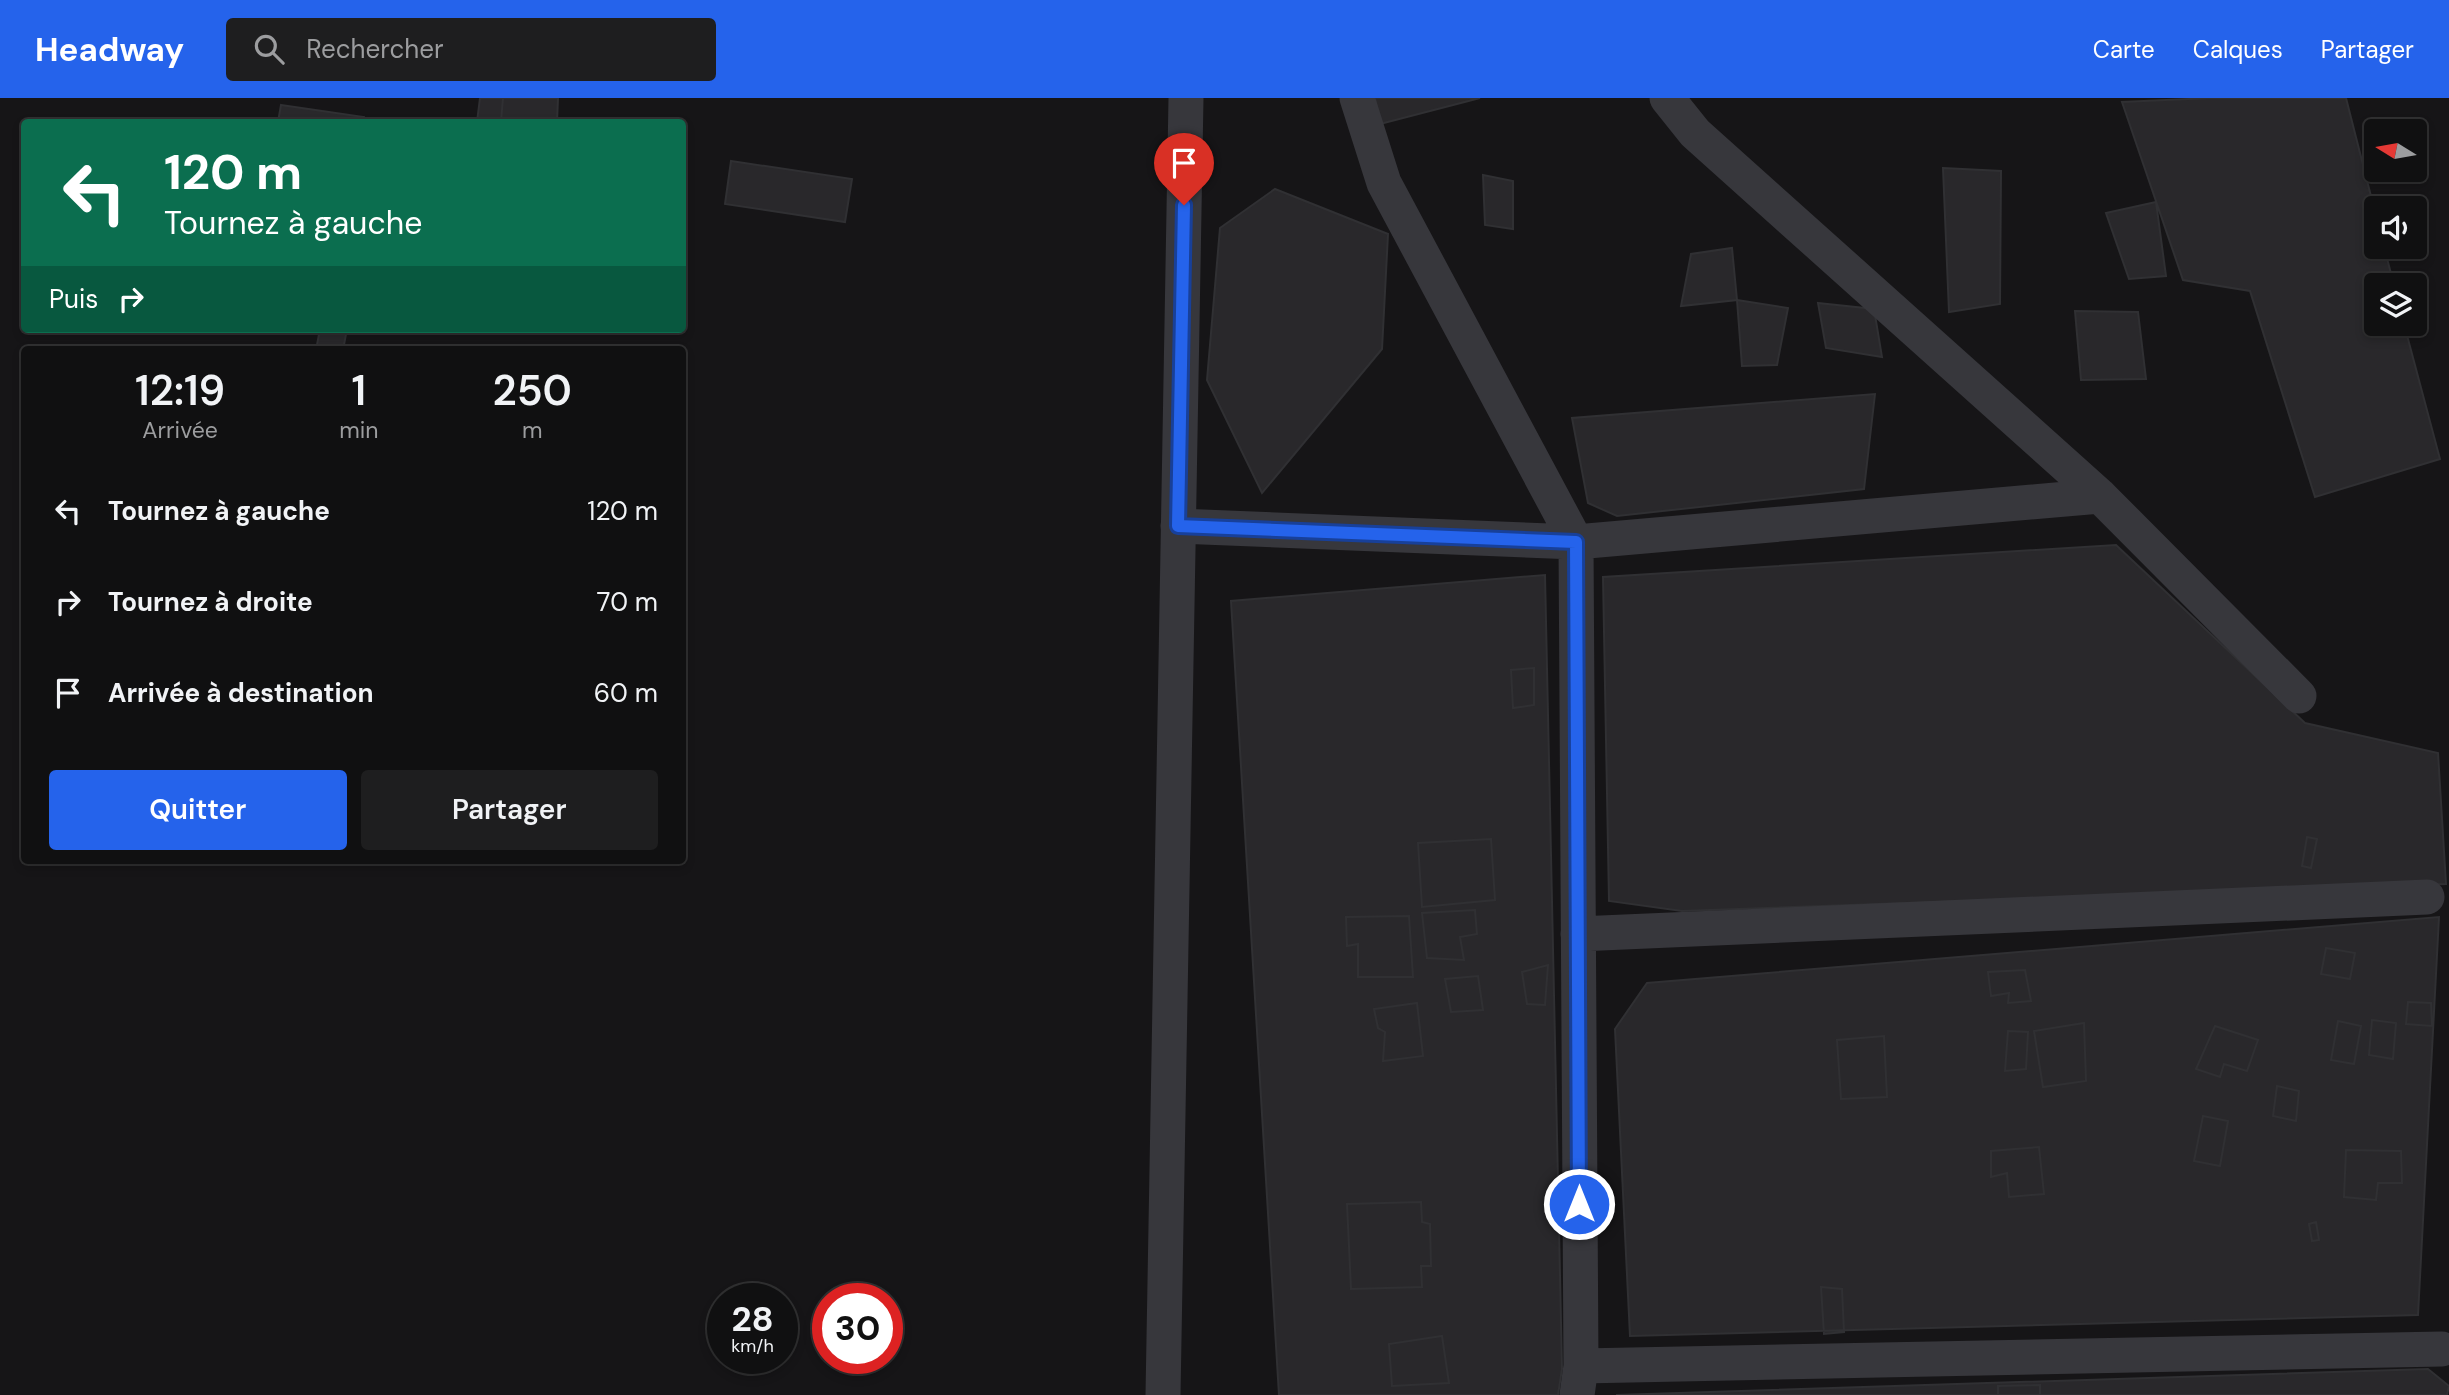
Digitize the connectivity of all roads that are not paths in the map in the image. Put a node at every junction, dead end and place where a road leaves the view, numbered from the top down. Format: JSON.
{"nodes":[{"id":1,"x":1186,"y":98,"type":"edge"},
{"id":2,"x":1357,"y":98,"type":"edge"},
{"id":3,"x":1667,"y":98,"type":"edge"},
{"id":4,"x":2100,"y":496,"type":"junction"},
{"id":5,"x":1178,"y":526,"type":"junction"},
{"id":6,"x":1576,"y":542,"type":"junction"},
{"id":7,"x":2299,"y":696,"type":"dead end"},
{"id":8,"x":2427,"y":897,"type":"dead end"},
{"id":9,"x":1578,"y":934,"type":"junction"},
{"id":10,"x":2442,"y":1349,"type":"dead end"},
{"id":11,"x":1579,"y":1380,"type":"edge"},
{"id":12,"x":1163,"y":1395,"type":"edge"}],
"edges":[{"from":1,"to":5,"type":"street"},
{"from":2,"to":6,"type":"street"},
{"from":3,"to":4,"type":"street"},
{"from":4,"to":6,"type":"street"},
{"from":4,"to":7,"type":"street"},
{"from":5,"to":6,"type":"street"},
{"from":5,"to":12,"type":"street"},
{"from":6,"to":9,"type":"street"},
{"from":8,"to":9,"type":"street"},
{"from":9,"to":11,"type":"street"},
{"from":10,"to":11,"type":"street"}]}
